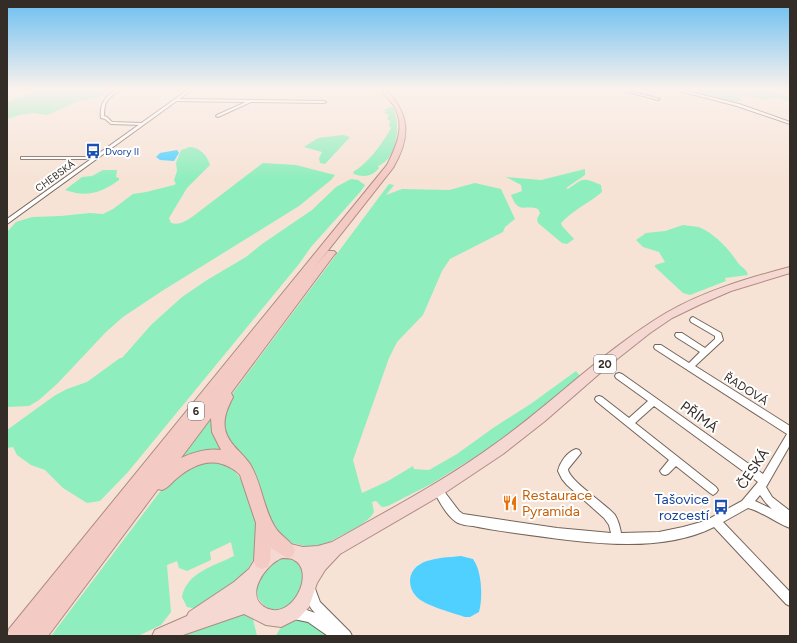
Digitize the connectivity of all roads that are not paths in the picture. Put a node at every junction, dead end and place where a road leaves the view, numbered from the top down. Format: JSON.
{"nodes":[{"id":1,"x":107,"y":119,"type":"edge"},
{"id":2,"x":149,"y":119,"type":"edge"},
{"id":3,"x":403,"y":119,"type":"edge"},
{"id":4,"x":409,"y":119,"type":"edge"},
{"id":5,"x":142,"y":124,"type":"junction"},
{"id":6,"x":410,"y":128,"type":"dead end"},
{"id":7,"x":403,"y":156,"type":"dead end"},
{"id":8,"x":23,"y":158,"type":"dead end"},
{"id":9,"x":96,"y":158,"type":"junction"},
{"id":10,"x":381,"y":182,"type":"junction"},
{"id":11,"x":7,"y":222,"type":"edge"},
{"id":12,"x":790,"y":270,"type":"edge"},
{"id":13,"x":693,"y":320,"type":"dead end"},
{"id":14,"x":679,"y":335,"type":"dead end"},
{"id":15,"x":658,"y":347,"type":"dead end"},
{"id":16,"x":706,"y":352,"type":"junction"},
{"id":17,"x":689,"y":367,"type":"junction"},
{"id":18,"x":241,"y":370,"type":"junction"},
{"id":19,"x":619,"y":376,"type":"dead end"},
{"id":20,"x":599,"y":399,"type":"dead end"},
{"id":21,"x":654,"y":401,"type":"junction"},
{"id":22,"x":629,"y":423,"type":"junction"},
{"id":23,"x":790,"y":431,"type":"edge"},
{"id":24,"x":790,"y":437,"type":"edge"},
{"id":25,"x":576,"y":453,"type":"dead end"},
{"id":26,"x":676,"y":460,"type":"junction"},
{"id":27,"x":244,"y":469,"type":"junction"},
{"id":28,"x":665,"y":471,"type":"dead end"},
{"id":29,"x":762,"y":484,"type":"junction"},
{"id":30,"x":437,"y":489,"type":"junction"},
{"id":31,"x":713,"y":490,"type":"dead end"},
{"id":32,"x":746,"y":503,"type":"junction"},
{"id":33,"x":790,"y":518,"type":"edge"},
{"id":34,"x":264,"y":522,"type":"junction"},
{"id":35,"x":716,"y":522,"type":"junction"},
{"id":36,"x":790,"y":522,"type":"edge"},
{"id":37,"x":617,"y":538,"type":"junction"},
{"id":38,"x":335,"y":549,"type":"junction"},
{"id":39,"x":293,"y":552,"type":"junction"},
{"id":40,"x":94,"y":561,"type":"junction"},
{"id":41,"x":258,"y":567,"type":"junction"},
{"id":42,"x":310,"y":584,"type":"junction"},
{"id":43,"x":790,"y":600,"type":"edge"},
{"id":44,"x":256,"y":610,"type":"junction"},
{"id":45,"x":291,"y":614,"type":"junction"},
{"id":46,"x":183,"y":626,"type":"junction"},
{"id":47,"x":16,"y":636,"type":"edge"},
{"id":48,"x":36,"y":636,"type":"edge"},
{"id":49,"x":161,"y":636,"type":"edge"},
{"id":50,"x":338,"y":636,"type":"edge"},
{"id":51,"x":346,"y":636,"type":"edge"}],
"edges":[{"from":1,"to":5,"type":"street"},
{"from":2,"to":5,"type":"street","name":"CHEBSKÁ"},
{"from":3,"to":10,"type":"highway","number":"6"},
{"from":4,"to":6,"type":"highway"},
{"from":5,"to":9,"type":"street","name":"CHEBSKÁ"},
{"from":7,"to":10,"type":"highway","number":"6"},
{"from":8,"to":9,"type":"street"},
{"from":9,"to":11,"type":"street","name":"CHEBSKÁ"},
{"from":10,"to":18,"type":"highway","number":"6"},
{"from":10,"to":47,"type":"highway","number":"6"},
{"from":12,"to":30,"type":"main road","number":"20"},
{"from":13,"to":16,"type":"street"},
{"from":14,"to":16,"type":"street"},
{"from":15,"to":17,"type":"street","name":"ŘADOVÁ"},
{"from":16,"to":17,"type":"street"},
{"from":17,"to":23,"type":"street","name":"ŘADOVÁ"},
{"from":18,"to":27,"type":"highway"},
{"from":18,"to":40,"type":"highway","number":"6"},
{"from":19,"to":21,"type":"street","name":"PŘÍMÁ"},
{"from":20,"to":22,"type":"street"},
{"from":21,"to":22,"type":"street"},
{"from":21,"to":29,"type":"street","name":"PŘÍMÁ"},
{"from":22,"to":26,"type":"street"},
{"from":24,"to":29,"type":"street","name":"ČESKÁ"},
{"from":25,"to":37,"type":"street"},
{"from":26,"to":28,"type":"street"},
{"from":26,"to":31,"type":"street"},
{"from":27,"to":34,"type":"highway"},
{"from":27,"to":40,"type":"highway"},
{"from":29,"to":32,"type":"street","name":"ČESKÁ"},
{"from":29,"to":33,"type":"street","name":"PŘÍMÁ"},
{"from":30,"to":37,"type":"street","name":"ČESKÁ"},
{"from":30,"to":38,"type":"main road","number":"20"},
{"from":32,"to":35,"type":"street","name":"ČESKÁ"},
{"from":32,"to":36,"type":"street"},
{"from":34,"to":39,"type":"highway"},
{"from":34,"to":41,"type":"highway"},
{"from":35,"to":37,"type":"street","name":"ČESKÁ"},
{"from":35,"to":43,"type":"street"},
{"from":38,"to":39,"type":"main road","number":"20"},
{"from":38,"to":42,"type":"main road","number":"20"},
{"from":39,"to":41,"type":"main road"},
{"from":39,"to":42,"type":"main road"},
{"from":40,"to":48,"type":"highway","number":"6"},
{"from":41,"to":44,"type":"main road"},
{"from":41,"to":46,"type":"main road"},
{"from":42,"to":45,"type":"main road"},
{"from":42,"to":51,"type":"street"},
{"from":44,"to":45,"type":"main road"},
{"from":44,"to":46,"type":"main road"},
{"from":45,"to":50,"type":"street"},
{"from":46,"to":49,"type":"main road"}]}
